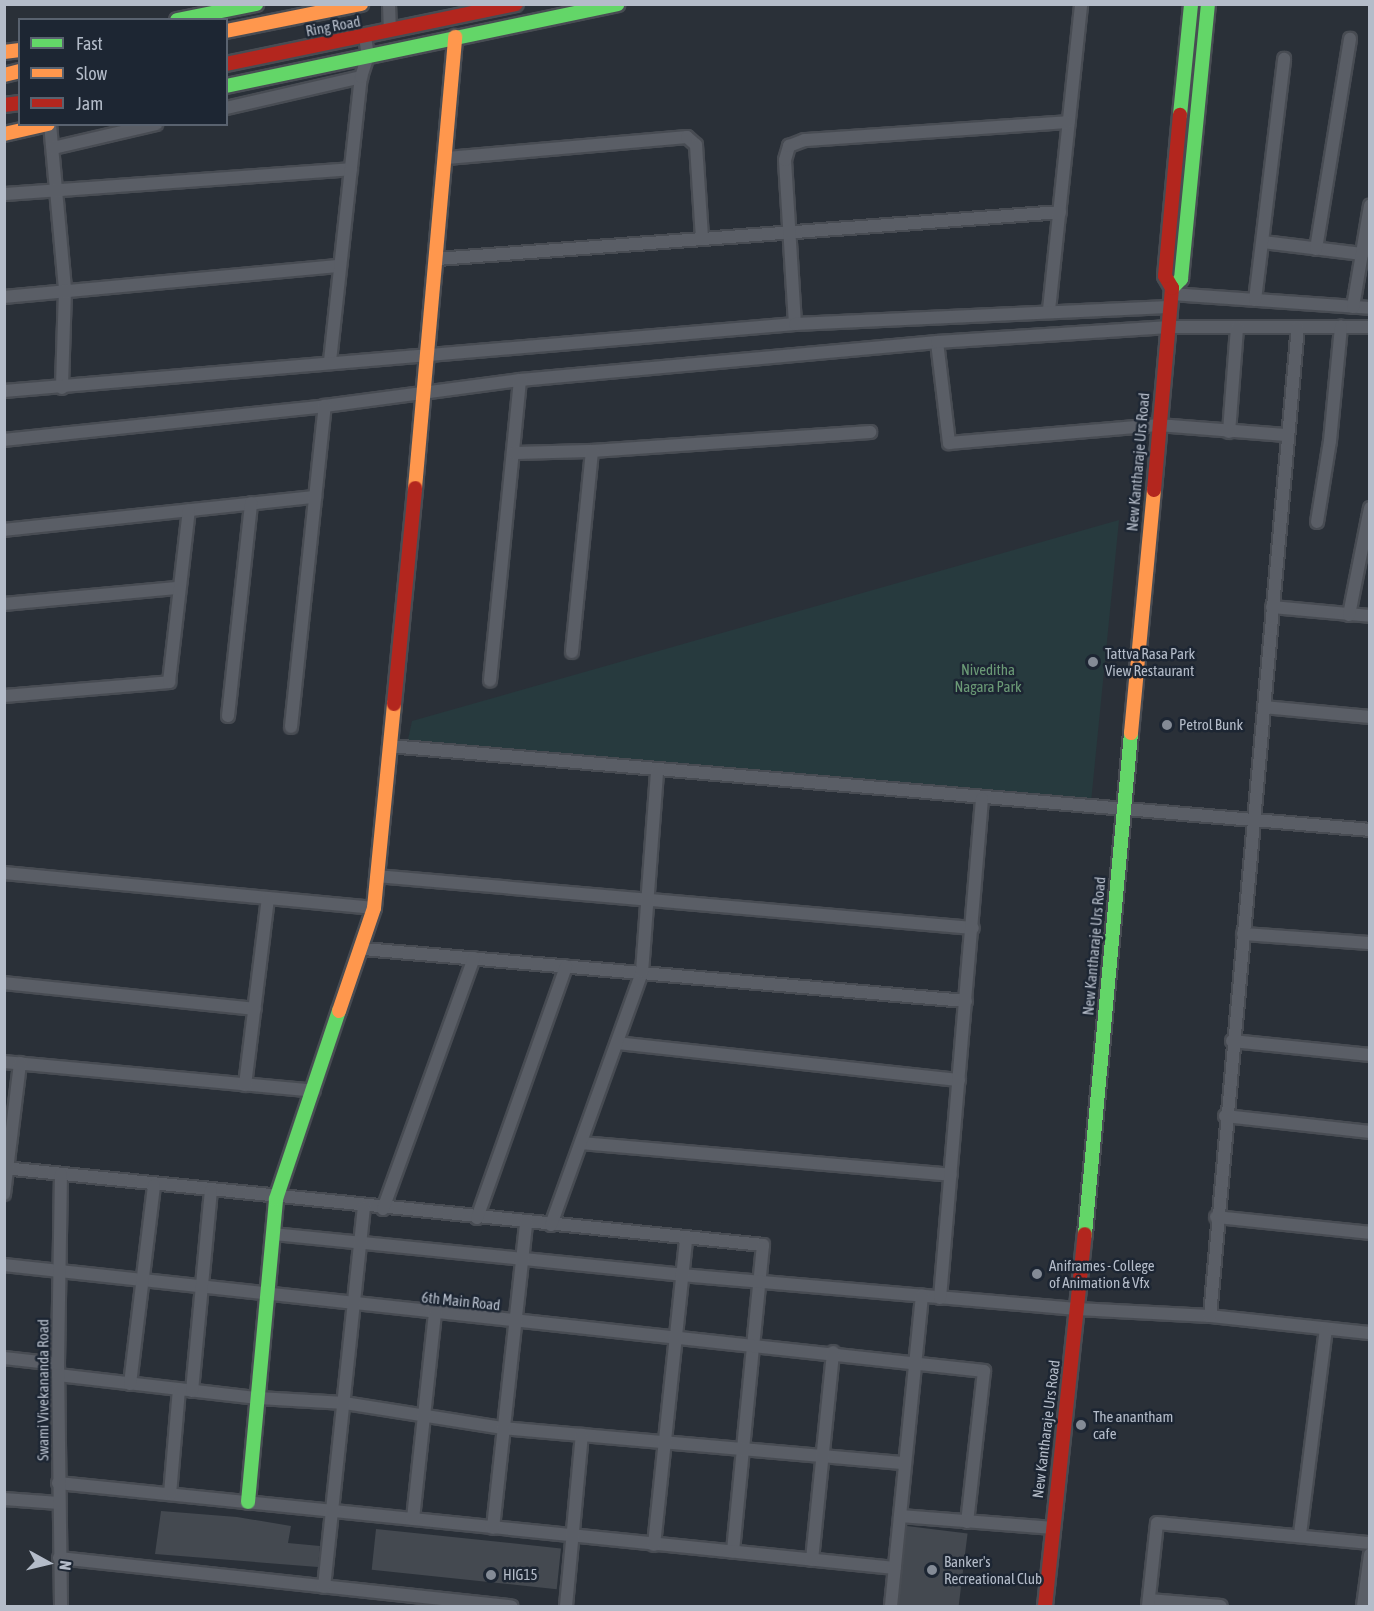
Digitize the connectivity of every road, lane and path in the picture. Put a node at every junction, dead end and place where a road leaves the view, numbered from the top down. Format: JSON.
{"nodes":[{"id":1,"x":256,"y":4,"type":"edge"},
{"id":2,"x":362,"y":4,"type":"edge"},
{"id":3,"x":389,"y":4,"type":"edge"},
{"id":4,"x":516,"y":4,"type":"edge"},
{"id":5,"x":617,"y":4,"type":"edge"},
{"id":6,"x":1081,"y":4,"type":"edge"},
{"id":7,"x":1191,"y":4,"type":"edge"},
{"id":8,"x":1208,"y":4,"type":"edge"},
{"id":9,"x":187,"y":18,"type":"edge"},
{"id":10,"x":390,"y":30,"type":"junction"},
{"id":11,"x":228,"y":31,"type":"edge"},
{"id":12,"x":365,"y":37,"type":"junction"},
{"id":13,"x":454,"y":37,"type":"junction"},
{"id":14,"x":1350,"y":39,"type":"dead end"},
{"id":15,"x":368,"y":56,"type":"junction"},
{"id":16,"x":1284,"y":59,"type":"dead end"},
{"id":17,"x":228,"y":64,"type":"edge"},
{"id":18,"x":361,"y":77,"type":"junction"},
{"id":19,"x":228,"y":86,"type":"edge"},
{"id":20,"x":228,"y":108,"type":"edge"},
{"id":21,"x":1068,"y":122,"type":"junction"},
{"id":22,"x":40,"y":126,"type":"edge"},
{"id":23,"x":49,"y":126,"type":"edge"},
{"id":24,"x":147,"y":126,"type":"edge"},
{"id":25,"x":4,"y":134,"type":"edge"},
{"id":26,"x":53,"y":148,"type":"junction"},
{"id":27,"x":447,"y":159,"type":"junction"},
{"id":28,"x":351,"y":169,"type":"junction"},
{"id":29,"x":58,"y":189,"type":"junction"},
{"id":30,"x":4,"y":194,"type":"edge"},
{"id":31,"x":1370,"y":205,"type":"edge"},
{"id":32,"x":1060,"y":212,"type":"junction"},
{"id":33,"x":789,"y":232,"type":"junction"},
{"id":34,"x":702,"y":238,"type":"junction"},
{"id":35,"x":1263,"y":242,"type":"junction"},
{"id":36,"x":1316,"y":249,"type":"junction"},
{"id":37,"x":1362,"y":254,"type":"junction"},
{"id":38,"x":437,"y":259,"type":"junction"},
{"id":39,"x":340,"y":266,"type":"junction"},
{"id":40,"x":65,"y":290,"type":"junction"},
{"id":41,"x":4,"y":297,"type":"edge"},
{"id":42,"x":1170,"y":297,"type":"junction"},
{"id":43,"x":1256,"y":300,"type":"junction"},
{"id":44,"x":1353,"y":307,"type":"junction"},
{"id":45,"x":1370,"y":308,"type":"edge"},
{"id":46,"x":1049,"y":310,"type":"junction"},
{"id":47,"x":795,"y":324,"type":"junction"},
{"id":48,"x":1166,"y":327,"type":"junction"},
{"id":49,"x":1237,"y":327,"type":"junction"},
{"id":50,"x":1298,"y":327,"type":"junction"},
{"id":51,"x":1341,"y":327,"type":"junction"},
{"id":52,"x":1370,"y":327,"type":"edge"},
{"id":53,"x":937,"y":342,"type":"junction"},
{"id":54,"x":428,"y":356,"type":"junction"},
{"id":55,"x":330,"y":361,"type":"junction"},
{"id":56,"x":520,"y":380,"type":"junction"},
{"id":57,"x":62,"y":388,"type":"junction"},
{"id":58,"x":4,"y":390,"type":"edge"},
{"id":59,"x":423,"y":393,"type":"junction"},
{"id":60,"x":325,"y":406,"type":"junction"},
{"id":61,"x":1158,"y":425,"type":"junction"},
{"id":62,"x":870,"y":432,"type":"dead end"},
{"id":63,"x":1229,"y":432,"type":"junction"},
{"id":64,"x":1286,"y":435,"type":"junction"},
{"id":65,"x":4,"y":440,"type":"edge"},
{"id":66,"x":592,"y":451,"type":"junction"},
{"id":67,"x":513,"y":453,"type":"junction"},
{"id":68,"x":315,"y":497,"type":"junction"},
{"id":69,"x":251,"y":503,"type":"junction"},
{"id":70,"x":1370,"y":508,"type":"edge"},
{"id":71,"x":189,"y":510,"type":"junction"},
{"id":72,"x":1317,"y":522,"type":"dead end"},
{"id":73,"x":4,"y":530,"type":"edge"},
{"id":74,"x":178,"y":588,"type":"junction"},
{"id":75,"x":4,"y":604,"type":"edge"},
{"id":76,"x":1272,"y":606,"type":"junction"},
{"id":77,"x":1348,"y":615,"type":"junction"},
{"id":78,"x":1370,"y":616,"type":"edge"},
{"id":79,"x":572,"y":651,"type":"dead end"},
{"id":80,"x":490,"y":681,"type":"dead end"},
{"id":81,"x":4,"y":696,"type":"edge"},
{"id":82,"x":1264,"y":707,"type":"junction"},
{"id":83,"x":228,"y":716,"type":"dead end"},
{"id":84,"x":1370,"y":717,"type":"edge"},
{"id":85,"x":291,"y":727,"type":"dead end"},
{"id":86,"x":389,"y":746,"type":"junction"},
{"id":87,"x":657,"y":771,"type":"junction"},
{"id":88,"x":982,"y":799,"type":"junction"},
{"id":89,"x":1122,"y":808,"type":"junction"},
{"id":90,"x":1254,"y":822,"type":"junction"},
{"id":91,"x":1370,"y":830,"type":"edge"},
{"id":92,"x":4,"y":873,"type":"edge"},
{"id":93,"x":376,"y":876,"type":"junction"},
{"id":94,"x":268,"y":898,"type":"junction"},
{"id":95,"x":649,"y":898,"type":"junction"},
{"id":96,"x":374,"y":908,"type":"junction"},
{"id":97,"x":973,"y":928,"type":"junction"},
{"id":98,"x":1243,"y":934,"type":"junction"},
{"id":99,"x":1370,"y":943,"type":"edge"},
{"id":100,"x":363,"y":949,"type":"junction"},
{"id":101,"x":474,"y":958,"type":"junction"},
{"id":102,"x":566,"y":966,"type":"junction"},
{"id":103,"x":642,"y":972,"type":"junction"},
{"id":104,"x":4,"y":983,"type":"edge"},
{"id":105,"x":966,"y":1002,"type":"junction"},
{"id":106,"x":255,"y":1009,"type":"junction"},
{"id":107,"x":1232,"y":1041,"type":"junction"},
{"id":108,"x":617,"y":1044,"type":"junction"},
{"id":109,"x":1370,"y":1055,"type":"edge"},
{"id":110,"x":4,"y":1062,"type":"edge"},
{"id":111,"x":20,"y":1063,"type":"junction"},
{"id":112,"x":959,"y":1080,"type":"junction"},
{"id":113,"x":245,"y":1085,"type":"junction"},
{"id":114,"x":314,"y":1091,"type":"junction"},
{"id":115,"x":1225,"y":1116,"type":"junction"},
{"id":116,"x":1370,"y":1132,"type":"edge"},
{"id":117,"x":581,"y":1143,"type":"junction"},
{"id":118,"x":6,"y":1169,"type":"edge"},
{"id":119,"x":61,"y":1174,"type":"junction"},
{"id":120,"x":951,"y":1175,"type":"junction"},
{"id":121,"x":154,"y":1185,"type":"junction"},
{"id":122,"x":211,"y":1191,"type":"junction"},
{"id":123,"x":4,"y":1194,"type":"edge"},
{"id":124,"x":276,"y":1198,"type":"junction"},
{"id":125,"x":364,"y":1206,"type":"junction"},
{"id":126,"x":383,"y":1209,"type":"junction"},
{"id":127,"x":1216,"y":1217,"type":"junction"},
{"id":128,"x":477,"y":1218,"type":"junction"},
{"id":129,"x":526,"y":1222,"type":"junction"},
{"id":130,"x":551,"y":1225,"type":"junction"},
{"id":131,"x":1370,"y":1233,"type":"edge"},
{"id":132,"x":273,"y":1234,"type":"junction"},
{"id":133,"x":686,"y":1238,"type":"junction"},
{"id":134,"x":360,"y":1243,"type":"junction"},
{"id":135,"x":520,"y":1259,"type":"junction"},
{"id":136,"x":4,"y":1265,"type":"edge"},
{"id":137,"x":59,"y":1271,"type":"junction"},
{"id":138,"x":681,"y":1275,"type":"junction"},
{"id":139,"x":141,"y":1280,"type":"junction"},
{"id":140,"x":759,"y":1282,"type":"junction"},
{"id":141,"x":202,"y":1288,"type":"junction"},
{"id":142,"x":267,"y":1295,"type":"junction"},
{"id":143,"x":922,"y":1296,"type":"junction"},
{"id":144,"x":940,"y":1298,"type":"junction"},
{"id":145,"x":353,"y":1305,"type":"junction"},
{"id":146,"x":1077,"y":1309,"type":"junction"},
{"id":147,"x":435,"y":1313,"type":"junction"},
{"id":148,"x":1210,"y":1316,"type":"junction"},
{"id":149,"x":514,"y":1321,"type":"junction"},
{"id":150,"x":1326,"y":1329,"type":"junction"},
{"id":151,"x":1370,"y":1333,"type":"edge"},
{"id":152,"x":674,"y":1336,"type":"junction"},
{"id":153,"x":753,"y":1344,"type":"junction"},
{"id":154,"x":833,"y":1352,"type":"junction"},
{"id":155,"x":4,"y":1358,"type":"edge"},
{"id":156,"x":914,"y":1362,"type":"junction"},
{"id":157,"x":58,"y":1370,"type":"junction"},
{"id":158,"x":130,"y":1384,"type":"junction"},
{"id":159,"x":179,"y":1389,"type":"junction"},
{"id":160,"x":192,"y":1391,"type":"junction"},
{"id":161,"x":258,"y":1398,"type":"junction"},
{"id":162,"x":345,"y":1403,"type":"junction"},
{"id":163,"x":422,"y":1419,"type":"junction"},
{"id":164,"x":502,"y":1428,"type":"junction"},
{"id":165,"x":582,"y":1435,"type":"junction"},
{"id":166,"x":663,"y":1442,"type":"junction"},
{"id":167,"x":744,"y":1448,"type":"junction"},
{"id":168,"x":822,"y":1456,"type":"junction"},
{"id":169,"x":904,"y":1463,"type":"junction"},
{"id":170,"x":58,"y":1483,"type":"junction"},
{"id":171,"x":170,"y":1494,"type":"junction"},
{"id":172,"x":4,"y":1499,"type":"edge"},
{"id":173,"x":248,"y":1502,"type":"junction"},
{"id":174,"x":58,"y":1503,"type":"junction"},
{"id":175,"x":332,"y":1510,"type":"junction"},
{"id":176,"x":900,"y":1516,"type":"junction"},
{"id":177,"x":413,"y":1519,"type":"junction"},
{"id":178,"x":967,"y":1522,"type":"junction"},
{"id":179,"x":493,"y":1528,"type":"junction"},
{"id":180,"x":1051,"y":1528,"type":"junction"},
{"id":181,"x":1300,"y":1534,"type":"junction"},
{"id":182,"x":573,"y":1537,"type":"junction"},
{"id":183,"x":1370,"y":1543,"type":"edge"},
{"id":184,"x":654,"y":1545,"type":"junction"},
{"id":185,"x":733,"y":1552,"type":"junction"},
{"id":186,"x":1370,"y":1554,"type":"edge"},
{"id":187,"x":59,"y":1558,"type":"junction"},
{"id":188,"x":813,"y":1560,"type":"junction"},
{"id":189,"x":895,"y":1568,"type":"junction"},
{"id":190,"x":324,"y":1587,"type":"junction"},
{"id":191,"x":1149,"y":1603,"type":"edge"},
{"id":192,"x":478,"y":1605,"type":"edge"},
{"id":193,"x":61,"y":1606,"type":"edge"},
{"id":194,"x":511,"y":1606,"type":"edge"},
{"id":195,"x":566,"y":1606,"type":"edge"},
{"id":196,"x":891,"y":1606,"type":"edge"},
{"id":197,"x":1045,"y":1606,"type":"edge"},
{"id":198,"x":1221,"y":1606,"type":"edge"},
{"id":199,"x":1364,"y":1606,"type":"edge"}],
"edges":[{"from":1,"to":9,"type":"main road"},
{"from":2,"to":11,"type":"main road","name":"Ring Road"},
{"from":3,"to":10,"type":"street"},
{"from":4,"to":10,"type":"main road","name":"Ring Road"},
{"from":5,"to":13,"type":"main road"},
{"from":6,"to":21,"type":"street"},
{"from":7,"to":42,"type":"main road","name":"New Kantharaje Urs Road"},
{"from":8,"to":42,"type":"main road","name":"New Kantharaje Urs Road"},
{"from":10,"to":12,"type":"main road","name":"Ring Road"},
{"from":12,"to":15,"type":"street"},
{"from":12,"to":17,"type":"main road","name":"Ring Road"},
{"from":13,"to":15,"type":"main road"},
{"from":13,"to":27,"type":"main road"},
{"from":14,"to":36,"type":"street"},
{"from":15,"to":18,"type":"street"},
{"from":15,"to":19,"type":"main road"},
{"from":16,"to":35,"type":"street"},
{"from":18,"to":20,"type":"street"},
{"from":18,"to":28,"type":"street"},
{"from":21,"to":32,"type":"street"},
{"from":21,"to":33,"type":"street"},
{"from":22,"to":25,"type":"main road"},
{"from":23,"to":26,"type":"street"},
{"from":24,"to":26,"type":"street"},
{"from":26,"to":29,"type":"street"},
{"from":27,"to":34,"type":"street"},
{"from":27,"to":38,"type":"main road"},
{"from":28,"to":29,"type":"street"},
{"from":28,"to":39,"type":"street"},
{"from":29,"to":30,"type":"street"},
{"from":29,"to":40,"type":"street"},
{"from":31,"to":37,"type":"street"},
{"from":32,"to":33,"type":"street"},
{"from":32,"to":46,"type":"street"},
{"from":33,"to":34,"type":"street"},
{"from":33,"to":47,"type":"street"},
{"from":34,"to":38,"type":"street"},
{"from":35,"to":36,"type":"street"},
{"from":35,"to":43,"type":"street"},
{"from":36,"to":37,"type":"street"},
{"from":37,"to":44,"type":"street"},
{"from":38,"to":54,"type":"main road"},
{"from":39,"to":40,"type":"street"},
{"from":39,"to":55,"type":"street"},
{"from":40,"to":41,"type":"street"},
{"from":40,"to":57,"type":"street"},
{"from":42,"to":43,"type":"street"},
{"from":42,"to":46,"type":"street"},
{"from":42,"to":48,"type":"main road","name":"New Kantharaje Urs Road"},
{"from":43,"to":44,"type":"street"},
{"from":44,"to":45,"type":"street"},
{"from":46,"to":47,"type":"street"},
{"from":47,"to":54,"type":"street"},
{"from":48,"to":49,"type":"street"},
{"from":48,"to":53,"type":"street"},
{"from":48,"to":61,"type":"main road","name":"New Kantharaje Urs Road"},
{"from":49,"to":50,"type":"street"},
{"from":49,"to":63,"type":"street"},
{"from":50,"to":51,"type":"street"},
{"from":50,"to":64,"type":"street"},
{"from":51,"to":52,"type":"street"},
{"from":51,"to":72,"type":"street"},
{"from":53,"to":56,"type":"street"},
{"from":53,"to":61,"type":"street"},
{"from":54,"to":55,"type":"street"},
{"from":54,"to":59,"type":"main road"},
{"from":55,"to":57,"type":"street"},
{"from":56,"to":59,"type":"street"},
{"from":56,"to":67,"type":"street"},
{"from":57,"to":58,"type":"street"},
{"from":59,"to":60,"type":"street"},
{"from":59,"to":86,"type":"main road"},
{"from":60,"to":65,"type":"street"},
{"from":60,"to":68,"type":"street"},
{"from":61,"to":63,"type":"street"},
{"from":61,"to":89,"type":"main road","name":"New Kantharaje Urs Road"},
{"from":62,"to":66,"type":"street"},
{"from":63,"to":64,"type":"street"},
{"from":64,"to":76,"type":"street"},
{"from":66,"to":67,"type":"street"},
{"from":66,"to":79,"type":"street"},
{"from":67,"to":80,"type":"street"},
{"from":68,"to":69,"type":"street"},
{"from":68,"to":85,"type":"street"},
{"from":69,"to":71,"type":"street"},
{"from":69,"to":83,"type":"street"},
{"from":70,"to":77,"type":"street"},
{"from":71,"to":73,"type":"street"},
{"from":71,"to":74,"type":"street"},
{"from":74,"to":75,"type":"street"},
{"from":74,"to":81,"type":"street"},
{"from":76,"to":77,"type":"street"},
{"from":76,"to":82,"type":"street"},
{"from":77,"to":78,"type":"street"},
{"from":82,"to":84,"type":"street"},
{"from":82,"to":90,"type":"street"},
{"from":86,"to":87,"type":"street"},
{"from":86,"to":93,"type":"main road"},
{"from":87,"to":88,"type":"street"},
{"from":87,"to":95,"type":"street"},
{"from":88,"to":89,"type":"street"},
{"from":88,"to":97,"type":"street"},
{"from":89,"to":90,"type":"street"},
{"from":89,"to":146,"type":"main road","name":"New Kantharaje Urs Road"},
{"from":90,"to":91,"type":"street"},
{"from":90,"to":98,"type":"street"},
{"from":92,"to":94,"type":"street"},
{"from":93,"to":95,"type":"street"},
{"from":93,"to":96,"type":"main road"},
{"from":94,"to":96,"type":"street"},
{"from":94,"to":106,"type":"street"},
{"from":95,"to":97,"type":"street"},
{"from":95,"to":103,"type":"street"},
{"from":96,"to":100,"type":"main road"},
{"from":97,"to":105,"type":"street"},
{"from":98,"to":99,"type":"street"},
{"from":98,"to":107,"type":"street"},
{"from":100,"to":101,"type":"street"},
{"from":100,"to":114,"type":"main road"},
{"from":101,"to":102,"type":"street"},
{"from":101,"to":126,"type":"street"},
{"from":102,"to":103,"type":"street"},
{"from":102,"to":128,"type":"street"},
{"from":103,"to":105,"type":"street"},
{"from":103,"to":108,"type":"street"},
{"from":104,"to":106,"type":"street"},
{"from":105,"to":112,"type":"street"},
{"from":106,"to":113,"type":"street"},
{"from":107,"to":109,"type":"street"},
{"from":107,"to":115,"type":"street"},
{"from":108,"to":112,"type":"street"},
{"from":108,"to":117,"type":"street"},
{"from":110,"to":111,"type":"street"},
{"from":111,"to":113,"type":"street"},
{"from":111,"to":118,"type":"street"},
{"from":112,"to":120,"type":"street"},
{"from":113,"to":114,"type":"street"},
{"from":114,"to":124,"type":"main road"},
{"from":115,"to":116,"type":"street"},
{"from":115,"to":127,"type":"street"},
{"from":117,"to":120,"type":"street"},
{"from":117,"to":130,"type":"street"},
{"from":118,"to":119,"type":"street"},
{"from":118,"to":123,"type":"street"},
{"from":119,"to":121,"type":"street"},
{"from":119,"to":137,"type":"street","name":"Swami Vivekananda Road"},
{"from":120,"to":144,"type":"street"},
{"from":121,"to":122,"type":"street"},
{"from":121,"to":139,"type":"street"},
{"from":122,"to":124,"type":"street"},
{"from":122,"to":141,"type":"street"},
{"from":124,"to":125,"type":"street"},
{"from":124,"to":132,"type":"main road"},
{"from":125,"to":126,"type":"street"},
{"from":125,"to":134,"type":"street"},
{"from":126,"to":128,"type":"street"},
{"from":127,"to":131,"type":"street"},
{"from":127,"to":148,"type":"street"},
{"from":128,"to":129,"type":"street"},
{"from":129,"to":130,"type":"street"},
{"from":129,"to":135,"type":"street"},
{"from":130,"to":133,"type":"street"},
{"from":132,"to":134,"type":"street"},
{"from":132,"to":142,"type":"main road"},
{"from":133,"to":138,"type":"street"},
{"from":133,"to":140,"type":"street"},
{"from":134,"to":135,"type":"street"},
{"from":134,"to":145,"type":"street"},
{"from":135,"to":138,"type":"street"},
{"from":135,"to":149,"type":"street"},
{"from":136,"to":137,"type":"street","name":"6th Main Road"},
{"from":137,"to":139,"type":"street","name":"6th Main Road"},
{"from":137,"to":157,"type":"street","name":"Swami Vivekananda Road"},
{"from":138,"to":140,"type":"street"},
{"from":138,"to":152,"type":"street"},
{"from":139,"to":141,"type":"street","name":"6th Main Road"},
{"from":139,"to":158,"type":"street"},
{"from":140,"to":143,"type":"street"},
{"from":140,"to":153,"type":"street"},
{"from":141,"to":142,"type":"street","name":"6th Main Road"},
{"from":141,"to":160,"type":"street"},
{"from":142,"to":145,"type":"street","name":"6th Main Road"},
{"from":142,"to":161,"type":"main road"},
{"from":143,"to":144,"type":"street"},
{"from":143,"to":156,"type":"street"},
{"from":144,"to":146,"type":"street"},
{"from":145,"to":147,"type":"street","name":"6th Main Road"},
{"from":145,"to":162,"type":"street"},
{"from":146,"to":148,"type":"street"},
{"from":146,"to":180,"type":"main road","name":"New Kantharaje Urs Road"},
{"from":147,"to":149,"type":"street","name":"6th Main Road"},
{"from":147,"to":163,"type":"street"},
{"from":148,"to":150,"type":"street"},
{"from":149,"to":152,"type":"street","name":"6th Main Road"},
{"from":149,"to":164,"type":"street"},
{"from":150,"to":151,"type":"street"},
{"from":150,"to":181,"type":"street"},
{"from":152,"to":153,"type":"street","name":"6th Main Road"},
{"from":152,"to":166,"type":"street"},
{"from":153,"to":154,"type":"street","name":"6th Main Road"},
{"from":153,"to":167,"type":"street"},
{"from":154,"to":156,"type":"street","name":"6th Main Road"},
{"from":154,"to":168,"type":"street"},
{"from":155,"to":157,"type":"street"},
{"from":156,"to":169,"type":"street"},
{"from":156,"to":178,"type":"street","name":"6th Main Road"},
{"from":157,"to":158,"type":"street"},
{"from":157,"to":170,"type":"street","name":"Swami Vivekananda Road"},
{"from":158,"to":159,"type":"street"},
{"from":159,"to":160,"type":"street"},
{"from":159,"to":171,"type":"street"},
{"from":160,"to":161,"type":"street"},
{"from":161,"to":162,"type":"street"},
{"from":161,"to":173,"type":"main road"},
{"from":162,"to":163,"type":"street"},
{"from":162,"to":175,"type":"street"},
{"from":163,"to":164,"type":"street"},
{"from":163,"to":177,"type":"street"},
{"from":164,"to":165,"type":"street"},
{"from":164,"to":179,"type":"street"},
{"from":165,"to":166,"type":"street"},
{"from":165,"to":182,"type":"street"},
{"from":166,"to":167,"type":"street"},
{"from":166,"to":184,"type":"street"},
{"from":167,"to":168,"type":"street"},
{"from":167,"to":185,"type":"street"},
{"from":168,"to":169,"type":"street"},
{"from":168,"to":188,"type":"street"},
{"from":169,"to":176,"type":"street"},
{"from":170,"to":171,"type":"street"},
{"from":170,"to":174,"type":"street","name":"Swami Vivekananda Road"},
{"from":171,"to":173,"type":"street"},
{"from":172,"to":174,"type":"street"},
{"from":173,"to":175,"type":"street"},
{"from":174,"to":187,"type":"street","name":"Swami Vivekananda Road"},
{"from":175,"to":177,"type":"street"},
{"from":175,"to":190,"type":"street"},
{"from":176,"to":178,"type":"street"},
{"from":176,"to":189,"type":"street"},
{"from":177,"to":179,"type":"street"},
{"from":178,"to":180,"type":"street"},
{"from":179,"to":182,"type":"street"},
{"from":180,"to":197,"type":"main road","name":"New Kantharaje Urs Road"},
{"from":181,"to":183,"type":"street"},
{"from":181,"to":191,"type":"street"},
{"from":182,"to":184,"type":"street"},
{"from":182,"to":195,"type":"street"},
{"from":184,"to":185,"type":"street"},
{"from":185,"to":188,"type":"street"},
{"from":186,"to":199,"type":"street"},
{"from":187,"to":190,"type":"street"},
{"from":187,"to":193,"type":"street","name":"Swami Vivekananda Road"},
{"from":188,"to":189,"type":"street"},
{"from":189,"to":196,"type":"street"},
{"from":190,"to":192,"type":"street"},
{"from":191,"to":198,"type":"street"},
{"from":192,"to":194,"type":"street"}]}
